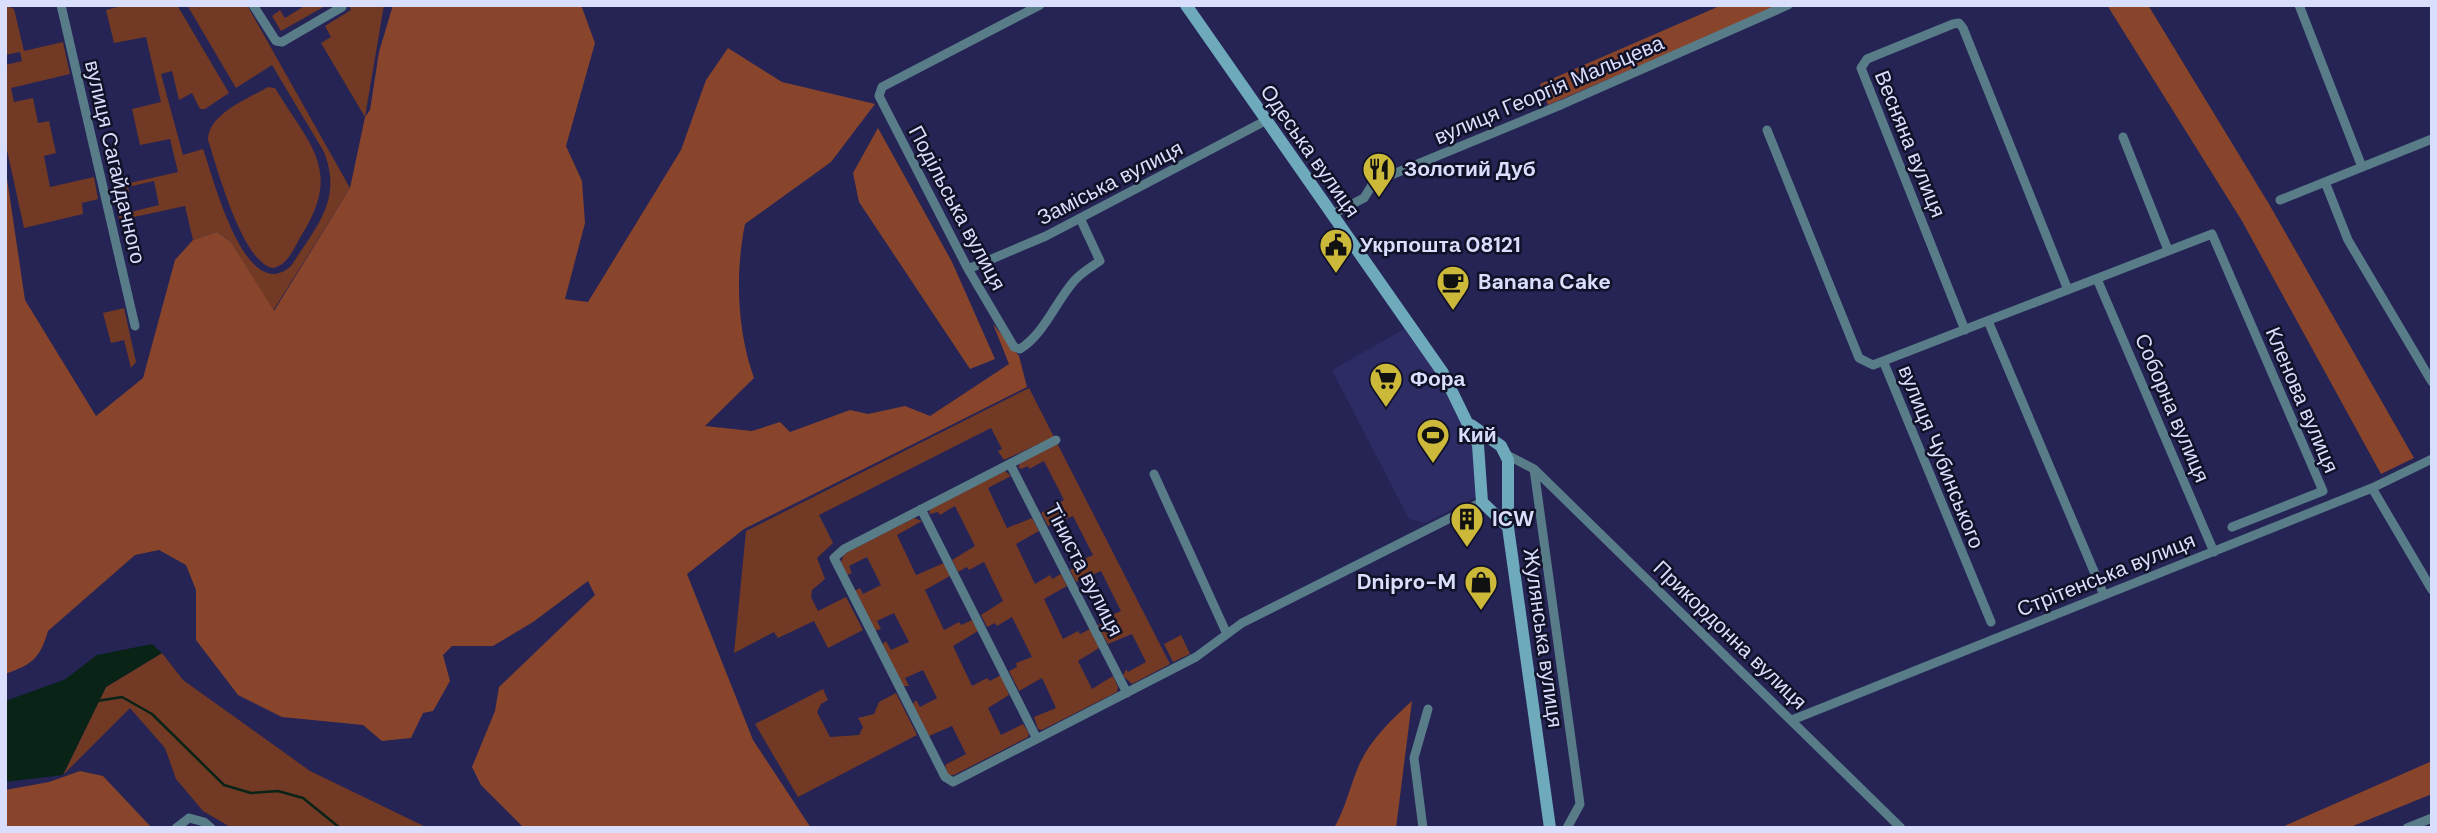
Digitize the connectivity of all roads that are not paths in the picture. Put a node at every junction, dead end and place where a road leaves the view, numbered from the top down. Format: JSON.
{"nodes":[{"id":1,"x":61,"y":5,"type":"edge"},
{"id":2,"x":253,"y":5,"type":"edge"},
{"id":3,"x":1040,"y":5,"type":"edge"},
{"id":4,"x":1186,"y":5,"type":"edge"},
{"id":5,"x":1788,"y":5,"type":"edge"},
{"id":6,"x":2299,"y":5,"type":"edge"},
{"id":7,"x":342,"y":7,"type":"dead end"},
{"id":8,"x":1265,"y":121,"type":"junction"},
{"id":9,"x":1767,"y":130,"type":"dead end"},
{"id":10,"x":2123,"y":137,"type":"dead end"},
{"id":11,"x":2432,"y":139,"type":"edge"},
{"id":12,"x":2362,"y":167,"type":"junction"},
{"id":13,"x":2325,"y":182,"type":"junction"},
{"id":14,"x":2280,"y":200,"type":"dead end"},
{"id":15,"x":1331,"y":215,"type":"junction"},
{"id":16,"x":1080,"y":218,"type":"junction"},
{"id":17,"x":2168,"y":250,"type":"junction"},
{"id":18,"x":968,"y":269,"type":"junction"},
{"id":19,"x":2097,"y":279,"type":"junction"},
{"id":20,"x":2068,"y":290,"type":"junction"},
{"id":21,"x":1988,"y":321,"type":"junction"},
{"id":22,"x":135,"y":326,"type":"dead end"},
{"id":23,"x":1965,"y":330,"type":"junction"},
{"id":24,"x":1884,"y":363,"type":"junction"},
{"id":25,"x":2432,"y":382,"type":"edge"},
{"id":26,"x":1469,"y":424,"type":"junction"},
{"id":27,"x":1056,"y":440,"type":"dead end"},
{"id":28,"x":1496,"y":443,"type":"junction"},
{"id":29,"x":1481,"y":453,"type":"junction"},
{"id":30,"x":1507,"y":455,"type":"junction"},
{"id":31,"x":2432,"y":459,"type":"edge"},
{"id":32,"x":1010,"y":464,"type":"junction"},
{"id":33,"x":1534,"y":469,"type":"junction"},
{"id":34,"x":1154,"y":474,"type":"dead end"},
{"id":35,"x":2372,"y":488,"type":"junction"},
{"id":36,"x":1506,"y":500,"type":"junction"},
{"id":37,"x":1484,"y":505,"type":"junction"},
{"id":38,"x":921,"y":509,"type":"junction"},
{"id":39,"x":1508,"y":527,"type":"junction"},
{"id":40,"x":2232,"y":527,"type":"dead end"},
{"id":41,"x":2214,"y":552,"type":"junction"},
{"id":42,"x":2432,"y":590,"type":"edge"},
{"id":43,"x":2104,"y":595,"type":"junction"},
{"id":44,"x":1991,"y":622,"type":"dead end"},
{"id":45,"x":1226,"y":632,"type":"junction"},
{"id":46,"x":1127,"y":693,"type":"junction"},
{"id":47,"x":1428,"y":709,"type":"dead end"},
{"id":48,"x":1792,"y":720,"type":"junction"},
{"id":49,"x":1037,"y":738,"type":"junction"},
{"id":50,"x":2432,"y":818,"type":"edge"},
{"id":51,"x":176,"y":828,"type":"edge"},
{"id":52,"x":211,"y":828,"type":"edge"},
{"id":53,"x":1423,"y":828,"type":"edge"},
{"id":54,"x":1550,"y":828,"type":"edge"},
{"id":55,"x":1567,"y":828,"type":"edge"},
{"id":56,"x":1901,"y":828,"type":"edge"},
{"id":57,"x":2407,"y":828,"type":"edge"}],
"edges":[{"from":1,"to":22,"type":"street","name":"вулиця Сагайдачного"},
{"from":2,"to":7,"type":"street"},
{"from":3,"to":18,"type":"street","name":"Подільська вулиця"},
{"from":4,"to":8,"type":"street","name":"Одеська вулиця"},
{"from":5,"to":15,"type":"street","name":"вулиця Георгія Мальцева"},
{"from":6,"to":12,"type":"street"},
{"from":8,"to":15,"type":"street","name":"Одеська вулиця"},
{"from":8,"to":16,"type":"street","name":"Заміська вулиця"},
{"from":9,"to":24,"type":"street","name":"вулиця Чубинського"},
{"from":10,"to":17,"type":"street"},
{"from":11,"to":12,"type":"street"},
{"from":12,"to":13,"type":"street"},
{"from":13,"to":14,"type":"street"},
{"from":13,"to":25,"type":"street"},
{"from":15,"to":26,"type":"street","name":"Одеська вулиця"},
{"from":16,"to":18,"type":"street","name":"Заміська вулиця"},
{"from":16,"to":18,"type":"street","name":"Подільська вулиця"},
{"from":17,"to":19,"type":"street"},
{"from":17,"to":40,"type":"street","name":"Кленова вулиця"},
{"from":19,"to":20,"type":"street"},
{"from":19,"to":41,"type":"street","name":"Соборна вулиця"},
{"from":20,"to":21,"type":"street"},
{"from":20,"to":23,"type":"street","name":"Весняна вулиця"},
{"from":21,"to":23,"type":"street"},
{"from":21,"to":43,"type":"street"},
{"from":23,"to":24,"type":"street"},
{"from":24,"to":44,"type":"street","name":"вулиця Чубинського"},
{"from":26,"to":28,"type":"street"},
{"from":26,"to":29,"type":"street"},
{"from":27,"to":32,"type":"street"},
{"from":28,"to":29,"type":"street"},
{"from":28,"to":30,"type":"street"},
{"from":29,"to":37,"type":"street"},
{"from":30,"to":33,"type":"street","name":"Прикордонна вулиця"},
{"from":30,"to":36,"type":"street"},
{"from":31,"to":35,"type":"street","name":"Стрітенська вулиця"},
{"from":32,"to":38,"type":"street"},
{"from":32,"to":46,"type":"street","name":"Тіниста вулиця"},
{"from":33,"to":48,"type":"street","name":"Прикордонна вулиця"},
{"from":33,"to":55,"type":"street"},
{"from":34,"to":45,"type":"street"},
{"from":35,"to":41,"type":"street","name":"Стрітенська вулиця"},
{"from":35,"to":42,"type":"street"},
{"from":36,"to":37,"type":"street"},
{"from":36,"to":39,"type":"street"},
{"from":37,"to":39,"type":"street","name":"Жулянська вулиця"},
{"from":37,"to":45,"type":"street"},
{"from":38,"to":49,"type":"street"},
{"from":38,"to":49,"type":"street"},
{"from":39,"to":54,"type":"street","name":"Жулянська вулиця"},
{"from":41,"to":43,"type":"street","name":"Стрітенська вулиця"},
{"from":43,"to":48,"type":"street","name":"Стрітенська вулиця"},
{"from":45,"to":46,"type":"street"},
{"from":46,"to":49,"type":"street"},
{"from":47,"to":53,"type":"street"},
{"from":48,"to":56,"type":"street","name":"Прикордонна вулиця"},
{"from":50,"to":57,"type":"street"},
{"from":51,"to":52,"type":"street"}]}
